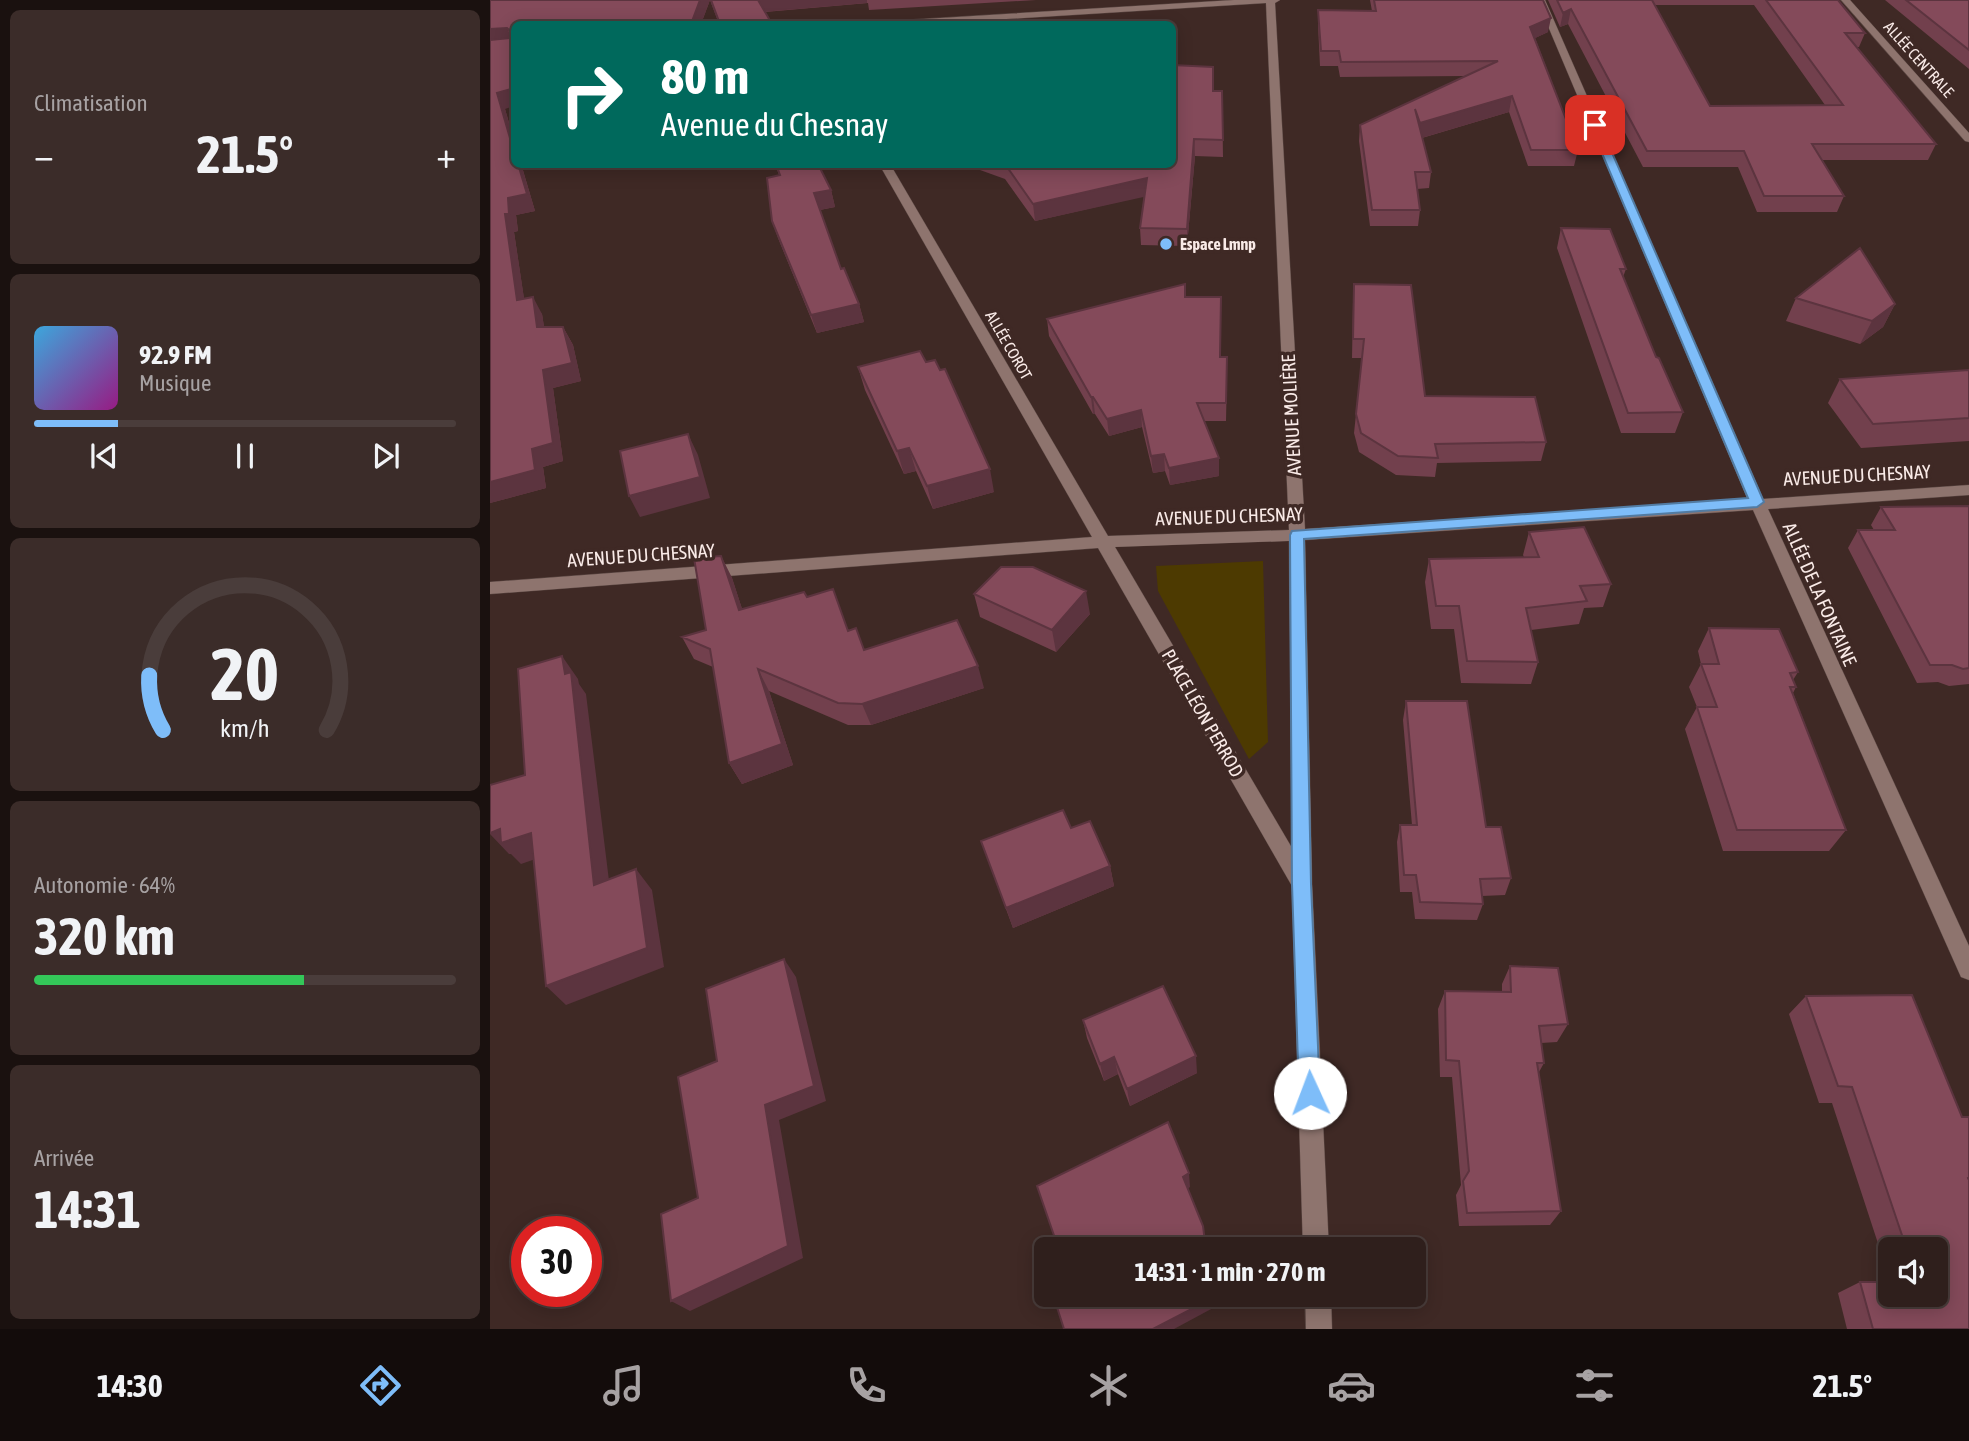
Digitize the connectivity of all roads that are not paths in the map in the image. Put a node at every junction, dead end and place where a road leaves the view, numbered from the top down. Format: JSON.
{"nodes":[{"id":1,"x":1270,"y":0,"type":"edge"},
{"id":2,"x":1276,"y":0,"type":"edge"},
{"id":3,"x":1541,"y":0,"type":"edge"},
{"id":4,"x":1845,"y":0,"type":"edge"},
{"id":5,"x":938,"y":21,"type":"edge"},
{"id":6,"x":1969,"y":139,"type":"edge"},
{"id":7,"x":886,"y":168,"type":"edge"},
{"id":8,"x":1969,"y":489,"type":"edge"},
{"id":9,"x":1757,"y":502,"type":"junction"},
{"id":10,"x":1297,"y":535,"type":"junction"},
{"id":11,"x":1104,"y":542,"type":"junction"},
{"id":12,"x":490,"y":587,"type":"edge"},
{"id":13,"x":1302,"y":884,"type":"junction"},
{"id":14,"x":1969,"y":970,"type":"edge"},
{"id":15,"x":1316,"y":1237,"type":"edge"},
{"id":16,"x":1318,"y":1307,"type":"edge"},
{"id":17,"x":1319,"y":1329,"type":"edge"}],
"edges":[{"from":1,"to":2,"type":"street"},
{"from":1,"to":5,"type":"street"},
{"from":1,"to":10,"type":"street","name":"AVENUE MOLIÈRE"},
{"from":3,"to":9,"type":"street","name":"ALLÉE DE LA FONTAINE"},
{"from":4,"to":6,"type":"street","name":"ALLÉE CENTRALE"},
{"from":7,"to":11,"type":"street","name":"ALLÉE COROT"},
{"from":8,"to":9,"type":"street","name":"AVENUE DU CHESNAY"},
{"from":9,"to":10,"type":"street","name":"AVENUE DU CHESNAY"},
{"from":9,"to":14,"type":"street","name":"ALLÉE DE LA FONTAINE"},
{"from":10,"to":11,"type":"street","name":"AVENUE DU CHESNAY"},
{"from":10,"to":13,"type":"street","name":"AVENUE MOLIÈRE"},
{"from":11,"to":12,"type":"street","name":"AVENUE DU CHESNAY"},
{"from":11,"to":13,"type":"street","name":"PLACE LÉON PERROD"},
{"from":13,"to":15,"type":"street","name":"AVENUE MOLIÈRE"},
{"from":16,"to":17,"type":"street"}]}
